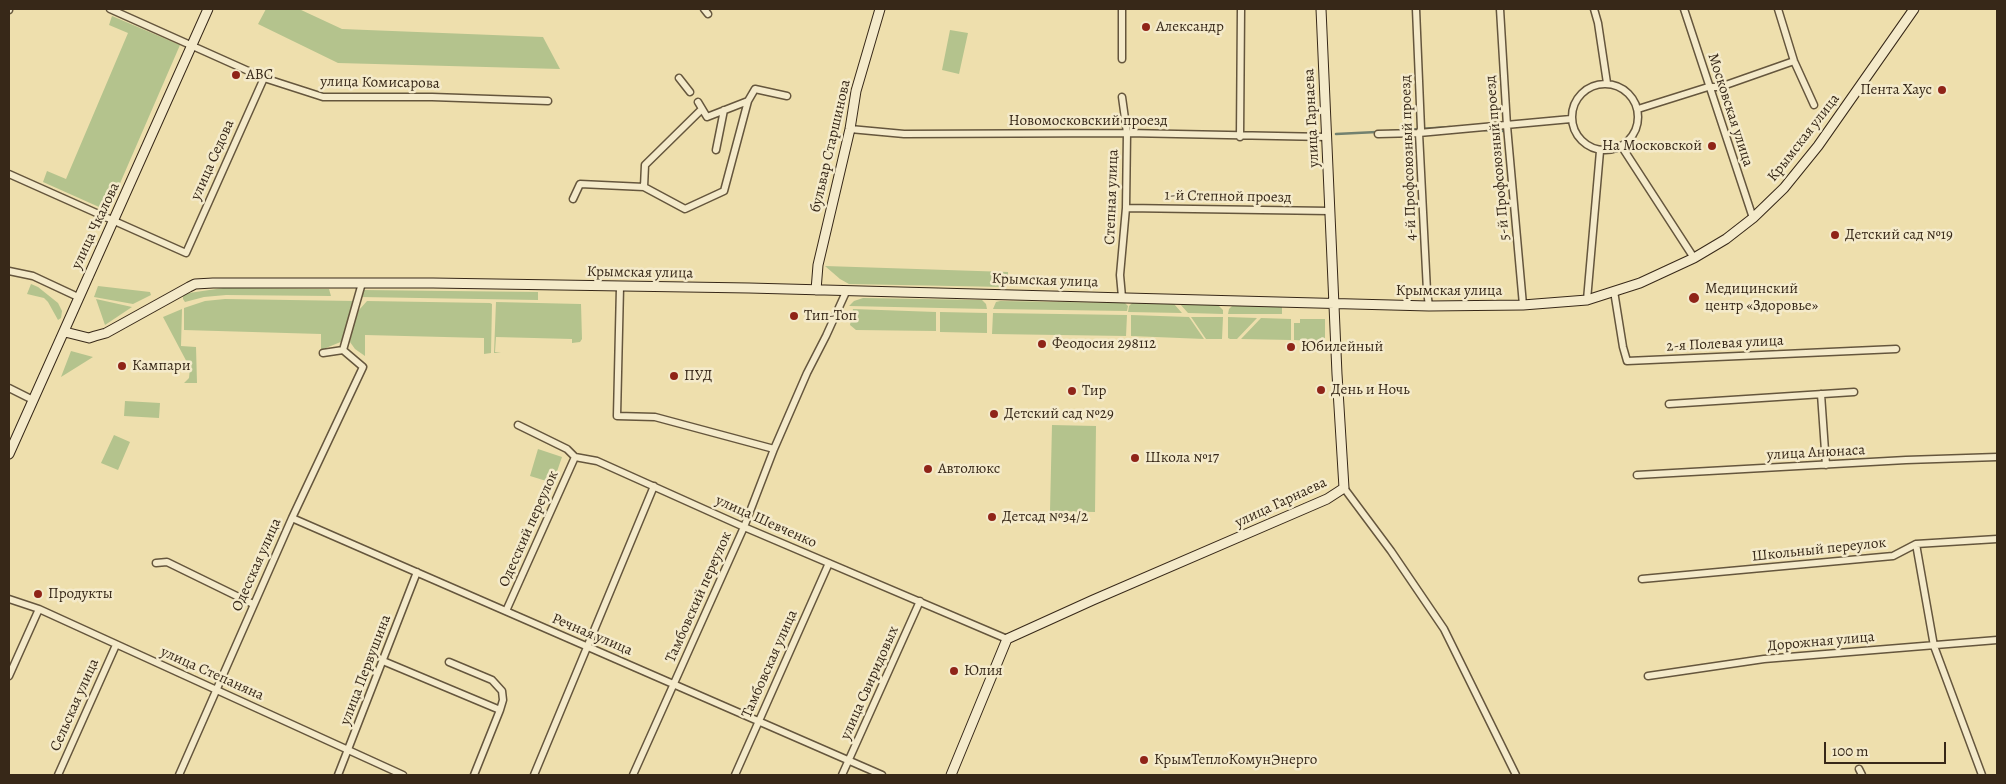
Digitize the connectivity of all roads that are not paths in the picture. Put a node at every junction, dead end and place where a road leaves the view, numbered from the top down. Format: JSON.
{"nodes":[{"id":1,"x":110,"y":9,"type":"edge"},
{"id":2,"x":208,"y":9,"type":"edge"},
{"id":3,"x":880,"y":9,"type":"edge"},
{"id":4,"x":1122,"y":9,"type":"edge"},
{"id":5,"x":1241,"y":9,"type":"edge"},
{"id":6,"x":1321,"y":9,"type":"edge"},
{"id":7,"x":1416,"y":9,"type":"edge"},
{"id":8,"x":1500,"y":9,"type":"edge"},
{"id":9,"x":1594,"y":9,"type":"edge"},
{"id":10,"x":1684,"y":9,"type":"edge"},
{"id":11,"x":1778,"y":9,"type":"edge"},
{"id":12,"x":1914,"y":9,"type":"edge"},
{"id":13,"x":119,"y":11,"type":"edge"},
{"id":14,"x":192,"y":47,"type":"junction"},
{"id":15,"x":1122,"y":59,"type":"dead end"},
{"id":16,"x":1794,"y":62,"type":"junction"},
{"id":17,"x":264,"y":78,"type":"junction"},
{"id":18,"x":679,"y":78,"type":"dead end"},
{"id":19,"x":1607,"y":83,"type":"junction"},
{"id":20,"x":1708,"y":87,"type":"junction"},
{"id":21,"x":690,"y":92,"type":"dead end"},
{"id":22,"x":787,"y":96,"type":"dead end"},
{"id":23,"x":1122,"y":97,"type":"dead end"},
{"id":24,"x":548,"y":101,"type":"dead end"},
{"id":25,"x":748,"y":101,"type":"junction"},
{"id":26,"x":698,"y":102,"type":"dead end"},
{"id":27,"x":1814,"y":105,"type":"dead end"},
{"id":28,"x":702,"y":109,"type":"junction"},
{"id":29,"x":1638,"y":109,"type":"junction"},
{"id":30,"x":724,"y":110,"type":"junction"},
{"id":31,"x":1572,"y":119,"type":"junction"},
{"id":32,"x":1507,"y":126,"type":"junction"},
{"id":33,"x":850,"y":129,"type":"junction"},
{"id":34,"x":1127,"y":133,"type":"junction"},
{"id":35,"x":1419,"y":133,"type":"junction"},
{"id":36,"x":1378,"y":134,"type":"dead end"},
{"id":37,"x":1240,"y":136,"type":"junction"},
{"id":38,"x":1327,"y":137,"type":"junction"},
{"id":39,"x":1622,"y":147,"type":"junction"},
{"id":40,"x":716,"y":150,"type":"dead end"},
{"id":41,"x":1600,"y":150,"type":"junction"},
{"id":42,"x":9,"y":174,"type":"edge"},
{"id":43,"x":644,"y":187,"type":"junction"},
{"id":44,"x":574,"y":199,"type":"dead end"},
{"id":45,"x":1126,"y":208,"type":"junction"},
{"id":46,"x":1330,"y":211,"type":"junction"},
{"id":47,"x":1753,"y":218,"type":"junction"},
{"id":48,"x":113,"y":222,"type":"junction"},
{"id":49,"x":1694,"y":258,"type":"junction"},
{"id":50,"x":9,"y":271,"type":"edge"},
{"id":51,"x":362,"y":283,"type":"junction"},
{"id":52,"x":620,"y":287,"type":"junction"},
{"id":53,"x":816,"y":290,"type":"junction"},
{"id":54,"x":846,"y":292,"type":"junction"},
{"id":55,"x":1614,"y":292,"type":"junction"},
{"id":56,"x":78,"y":297,"type":"junction"},
{"id":57,"x":1122,"y":297,"type":"junction"},
{"id":58,"x":1587,"y":300,"type":"junction"},
{"id":59,"x":1334,"y":303,"type":"junction"},
{"id":60,"x":1523,"y":305,"type":"junction"},
{"id":61,"x":1429,"y":306,"type":"junction"},
{"id":62,"x":64,"y":332,"type":"junction"},
{"id":63,"x":1896,"y":349,"type":"dead end"},
{"id":64,"x":344,"y":350,"type":"junction"},
{"id":65,"x":323,"y":353,"type":"dead end"},
{"id":66,"x":9,"y":388,"type":"edge"},
{"id":67,"x":1854,"y":392,"type":"dead end"},
{"id":68,"x":1821,"y":394,"type":"junction"},
{"id":69,"x":33,"y":400,"type":"junction"},
{"id":70,"x":1669,"y":404,"type":"dead end"},
{"id":71,"x":518,"y":425,"type":"dead end"},
{"id":72,"x":774,"y":449,"type":"junction"},
{"id":73,"x":9,"y":454,"type":"edge"},
{"id":74,"x":575,"y":457,"type":"junction"},
{"id":75,"x":1997,"y":457,"type":"edge"},
{"id":76,"x":1826,"y":465,"type":"junction"},
{"id":77,"x":1637,"y":475,"type":"dead end"},
{"id":78,"x":654,"y":486,"type":"junction"},
{"id":79,"x":1344,"y":488,"type":"junction"},
{"id":80,"x":292,"y":518,"type":"junction"},
{"id":81,"x":744,"y":526,"type":"junction"},
{"id":82,"x":1997,"y":539,"type":"edge"},
{"id":83,"x":1916,"y":544,"type":"junction"},
{"id":84,"x":156,"y":563,"type":"dead end"},
{"id":85,"x":829,"y":563,"type":"junction"},
{"id":86,"x":417,"y":572,"type":"junction"},
{"id":87,"x":1642,"y":579,"type":"dead end"},
{"id":88,"x":9,"y":600,"type":"edge"},
{"id":89,"x":920,"y":601,"type":"junction"},
{"id":90,"x":253,"y":604,"type":"junction"},
{"id":91,"x":39,"y":609,"type":"junction"},
{"id":92,"x":506,"y":611,"type":"junction"},
{"id":93,"x":1007,"y":639,"type":"junction"},
{"id":94,"x":1997,"y":640,"type":"edge"},
{"id":95,"x":116,"y":645,"type":"junction"},
{"id":96,"x":586,"y":646,"type":"junction"},
{"id":97,"x":1934,"y":646,"type":"junction"},
{"id":98,"x":383,"y":661,"type":"junction"},
{"id":99,"x":449,"y":662,"type":"dead end"},
{"id":100,"x":9,"y":676,"type":"edge"},
{"id":101,"x":1648,"y":676,"type":"dead end"},
{"id":102,"x":674,"y":684,"type":"junction"},
{"id":103,"x":217,"y":690,"type":"junction"},
{"id":104,"x":500,"y":710,"type":"junction"},
{"id":105,"x":758,"y":721,"type":"junction"},
{"id":106,"x":348,"y":751,"type":"junction"},
{"id":107,"x":849,"y":760,"type":"junction"},
{"id":108,"x":58,"y":775,"type":"edge"},
{"id":109,"x":179,"y":775,"type":"edge"},
{"id":110,"x":338,"y":775,"type":"edge"},
{"id":111,"x":403,"y":775,"type":"edge"},
{"id":112,"x":474,"y":775,"type":"edge"},
{"id":113,"x":534,"y":775,"type":"edge"},
{"id":114,"x":633,"y":775,"type":"edge"},
{"id":115,"x":735,"y":775,"type":"edge"},
{"id":116,"x":842,"y":775,"type":"edge"},
{"id":117,"x":882,"y":775,"type":"edge"},
{"id":118,"x":951,"y":775,"type":"edge"},
{"id":119,"x":1516,"y":775,"type":"edge"},
{"id":120,"x":1982,"y":775,"type":"edge"}],
"edges":[{"from":1,"to":13,"type":"street","name":"улица Комисарова"},
{"from":2,"to":14,"type":"main road","name":"улица Чкалова"},
{"from":3,"to":33,"type":"main road","name":"бульвар Старшинова"},
{"from":4,"to":15,"type":"street"},
{"from":5,"to":37,"type":"street"},
{"from":6,"to":38,"type":"main road","name":"улица Гарнаева"},
{"from":7,"to":35,"type":"street","name":"4-й Профсоюзный проезд"},
{"from":8,"to":32,"type":"street","name":"5-й Профсоюзный проезд"},
{"from":9,"to":19,"type":"street"},
{"from":10,"to":20,"type":"street","name":"Московская улица"},
{"from":11,"to":16,"type":"street"},
{"from":12,"to":47,"type":"main road","name":"Крымская улица"},
{"from":13,"to":14,"type":"street","name":"улица Комисарова"},
{"from":14,"to":17,"type":"street","name":"улица Комисарова"},
{"from":14,"to":48,"type":"main road","name":"улица Чкалова"},
{"from":16,"to":20,"type":"street"},
{"from":16,"to":27,"type":"street"},
{"from":17,"to":24,"type":"street","name":"улица Комисарова"},
{"from":17,"to":48,"type":"street","name":"улица Седова"},
{"from":18,"to":21,"type":"street"},
{"from":19,"to":29,"type":"street"},
{"from":19,"to":31,"type":"street"},
{"from":20,"to":29,"type":"street"},
{"from":20,"to":47,"type":"street","name":"Московская улица"},
{"from":22,"to":25,"type":"street"},
{"from":23,"to":34,"type":"street","name":"Степная улица"},
{"from":25,"to":30,"type":"street"},
{"from":25,"to":43,"type":"street"},
{"from":26,"to":28,"type":"street"},
{"from":28,"to":30,"type":"street"},
{"from":28,"to":43,"type":"street"},
{"from":29,"to":39,"type":"street"},
{"from":30,"to":40,"type":"street"},
{"from":31,"to":32,"type":"street"},
{"from":31,"to":41,"type":"street"},
{"from":32,"to":35,"type":"street"},
{"from":32,"to":60,"type":"street","name":"5-й Профсоюзный проезд"},
{"from":33,"to":34,"type":"street","name":"Новомосковский проезд"},
{"from":33,"to":53,"type":"main road","name":"бульвар Старшинова"},
{"from":34,"to":37,"type":"street","name":"Новомосковский проезд"},
{"from":34,"to":45,"type":"street","name":"Степная улица"},
{"from":35,"to":36,"type":"street"},
{"from":35,"to":61,"type":"street","name":"4-й Профсоюзный проезд"},
{"from":37,"to":38,"type":"street","name":"Новомосковский проезд"},
{"from":38,"to":46,"type":"main road","name":"улица Гарнаева"},
{"from":39,"to":41,"type":"street"},
{"from":39,"to":49,"type":"street"},
{"from":41,"to":58,"type":"street"},
{"from":42,"to":48,"type":"street"},
{"from":43,"to":44,"type":"street"},
{"from":45,"to":46,"type":"street","name":"1-й Степной проезд"},
{"from":45,"to":57,"type":"street","name":"Степная улица"},
{"from":46,"to":59,"type":"main road","name":"улица Гарнаева"},
{"from":47,"to":49,"type":"main road","name":"Крымская улица"},
{"from":48,"to":56,"type":"main road","name":"улица Чкалова"},
{"from":49,"to":55,"type":"main road","name":"Крымская улица"},
{"from":50,"to":56,"type":"street"},
{"from":51,"to":52,"type":"main road","name":"Крымская улица"},
{"from":51,"to":62,"type":"main road","name":"Крымская улица"},
{"from":51,"to":64,"type":"street"},
{"from":52,"to":53,"type":"main road","name":"Крымская улица"},
{"from":52,"to":72,"type":"street"},
{"from":53,"to":54,"type":"main road","name":"Крымская улица"},
{"from":54,"to":57,"type":"main road","name":"Крымская улица"},
{"from":54,"to":72,"type":"street","name":"Тамбовский переулок"},
{"from":55,"to":58,"type":"main road","name":"Крымская улица"},
{"from":55,"to":63,"type":"street","name":"2-я Полевая улица"},
{"from":56,"to":62,"type":"main road","name":"улица Чкалова"},
{"from":57,"to":59,"type":"main road","name":"Крымская улица"},
{"from":58,"to":60,"type":"main road","name":"Крымская улица"},
{"from":59,"to":61,"type":"main road","name":"Крымская улица"},
{"from":59,"to":79,"type":"main road","name":"улица Гарнаева"},
{"from":60,"to":61,"type":"main road","name":"Крымская улица"},
{"from":62,"to":69,"type":"main road","name":"улица Чкалова"},
{"from":64,"to":65,"type":"street"},
{"from":64,"to":80,"type":"street","name":"Одесская улица"},
{"from":66,"to":69,"type":"street"},
{"from":67,"to":68,"type":"street"},
{"from":68,"to":70,"type":"street"},
{"from":68,"to":76,"type":"street"},
{"from":69,"to":73,"type":"main road","name":"улица Чкалова"},
{"from":71,"to":74,"type":"street","name":"улица Шевченко"},
{"from":72,"to":81,"type":"street","name":"Тамбовский переулок"},
{"from":74,"to":78,"type":"street","name":"улица Шевченко"},
{"from":74,"to":92,"type":"street","name":"Одесский переулок"},
{"from":75,"to":76,"type":"street","name":"улица Анюнаса"},
{"from":76,"to":77,"type":"street","name":"улица Анюнаса"},
{"from":78,"to":81,"type":"street","name":"улица Шевченко"},
{"from":78,"to":96,"type":"street"},
{"from":79,"to":93,"type":"main road","name":"улица Гарнаева"},
{"from":79,"to":119,"type":"street"},
{"from":80,"to":86,"type":"street","name":"Речная улица"},
{"from":80,"to":90,"type":"street","name":"Одесская улица"},
{"from":81,"to":85,"type":"street","name":"улица Шевченко"},
{"from":81,"to":102,"type":"street","name":"Тамбовский переулок"},
{"from":82,"to":83,"type":"street","name":"Школьный переулок"},
{"from":83,"to":87,"type":"street","name":"Школьный переулок"},
{"from":83,"to":97,"type":"street"},
{"from":84,"to":90,"type":"street"},
{"from":85,"to":89,"type":"street","name":"улица Шевченко"},
{"from":85,"to":105,"type":"street","name":"Тамбовская улица"},
{"from":86,"to":92,"type":"street","name":"Речная улица"},
{"from":86,"to":98,"type":"street","name":"улица Первушина"},
{"from":88,"to":91,"type":"street","name":"улица Степаняна"},
{"from":89,"to":93,"type":"street","name":"улица Шевченко"},
{"from":89,"to":107,"type":"street","name":"улица Свиридовых"},
{"from":90,"to":103,"type":"street","name":"Одесская улица"},
{"from":91,"to":95,"type":"street","name":"улица Степаняна"},
{"from":91,"to":100,"type":"street"},
{"from":92,"to":96,"type":"street","name":"Речная улица"},
{"from":93,"to":118,"type":"main road"},
{"from":94,"to":97,"type":"street","name":"Дорожная улица"},
{"from":95,"to":103,"type":"street","name":"улица Степаняна"},
{"from":95,"to":108,"type":"street","name":"Сельская улица"},
{"from":96,"to":102,"type":"street","name":"Речная улица"},
{"from":96,"to":113,"type":"street"},
{"from":97,"to":101,"type":"street","name":"Дорожная улица"},
{"from":97,"to":120,"type":"street"},
{"from":98,"to":104,"type":"street"},
{"from":98,"to":106,"type":"street","name":"улица Первушина"},
{"from":99,"to":104,"type":"street"},
{"from":102,"to":105,"type":"street","name":"Речная улица"},
{"from":102,"to":114,"type":"street","name":"Тамбовский переулок"},
{"from":103,"to":106,"type":"street","name":"улица Степаняна"},
{"from":103,"to":109,"type":"street","name":"Одесская улица"},
{"from":104,"to":112,"type":"street"},
{"from":105,"to":107,"type":"street","name":"Речная улица"},
{"from":105,"to":115,"type":"street","name":"Тамбовская улица"},
{"from":106,"to":110,"type":"street","name":"улица Первушина"},
{"from":106,"to":111,"type":"street","name":"улица Степаняна"},
{"from":107,"to":116,"type":"street","name":"улица Свиридовых"},
{"from":107,"to":117,"type":"street","name":"Речная улица"}]}
